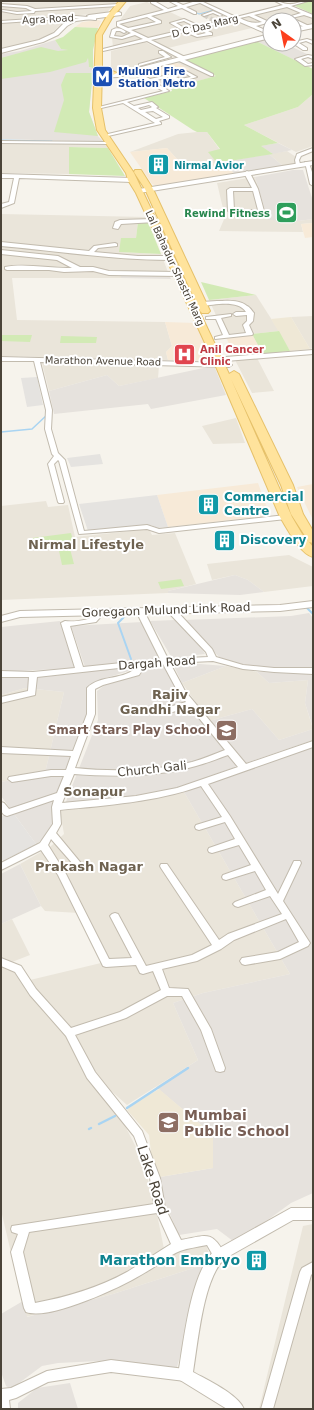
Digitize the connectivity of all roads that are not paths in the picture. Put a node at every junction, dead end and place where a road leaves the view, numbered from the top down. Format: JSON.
{"nodes":[{"id":1,"x":130,"y":1,"type":"edge"},
{"id":2,"x":156,"y":1,"type":"edge"},
{"id":3,"x":172,"y":1,"type":"edge"},
{"id":4,"x":193,"y":1,"type":"edge"},
{"id":5,"x":199,"y":1,"type":"edge"},
{"id":6,"x":277,"y":1,"type":"edge"},
{"id":7,"x":306,"y":1,"type":"edge"},
{"id":8,"x":122,"y":3,"type":"edge"},
{"id":9,"x":1,"y":4,"type":"edge"},
{"id":10,"x":288,"y":5,"type":"junction"},
{"id":11,"x":182,"y":6,"type":"junction"},
{"id":12,"x":11,"y":9,"type":"junction"},
{"id":13,"x":34,"y":10,"type":"junction"},
{"id":14,"x":2,"y":11,"type":"edge"},
{"id":15,"x":169,"y":11,"type":"junction"},
{"id":16,"x":195,"y":13,"type":"tunnel mouth"},
{"id":17,"x":262,"y":13,"type":"edge"},
{"id":18,"x":304,"y":14,"type":"joint"},
{"id":19,"x":204,"y":15,"type":"tunnel mouth"},
{"id":20,"x":253,"y":15,"type":"junction"},
{"id":21,"x":148,"y":16,"type":"junction"},
{"id":22,"x":221,"y":16,"type":"junction"},
{"id":23,"x":76,"y":17,"type":"junction"},
{"id":24,"x":156,"y":17,"type":"dead end"},
{"id":25,"x":95,"y":18,"type":"junction"},
{"id":26,"x":114,"y":18,"type":"junction"},
{"id":27,"x":262,"y":18,"type":"edge"},
{"id":28,"x":234,"y":19,"type":"junction"},
{"id":29,"x":313,"y":19,"type":"edge"},
{"id":30,"x":132,"y":20,"type":"junction"},
{"id":31,"x":1,"y":22,"type":"edge"},
{"id":32,"x":126,"y":23,"type":"junction"},
{"id":33,"x":214,"y":23,"type":"junction"},
{"id":34,"x":153,"y":24,"type":"junction"},
{"id":35,"x":302,"y":24,"type":"joint"},
{"id":36,"x":144,"y":26,"type":"junction"},
{"id":37,"x":310,"y":26,"type":"edge"},
{"id":38,"x":200,"y":27,"type":"junction"},
{"id":39,"x":222,"y":27,"type":"dead end"},
{"id":40,"x":136,"y":28,"type":"junction"},
{"id":41,"x":128,"y":30,"type":"junction"},
{"id":42,"x":185,"y":31,"type":"junction"},
{"id":43,"x":262,"y":31,"type":"edge"},
{"id":44,"x":135,"y":35,"type":"junction"},
{"id":45,"x":127,"y":36,"type":"dead end"},
{"id":46,"x":262,"y":37,"type":"edge"},
{"id":47,"x":147,"y":40,"type":"junction"},
{"id":48,"x":302,"y":41,"type":"edge"},
{"id":49,"x":313,"y":43,"type":"edge"},
{"id":50,"x":119,"y":46,"type":"junction"},
{"id":51,"x":313,"y":48,"type":"edge"},
{"id":52,"x":304,"y":49,"type":"joint"},
{"id":53,"x":105,"y":50,"type":"junction"},
{"id":54,"x":159,"y":51,"type":"dead end"},
{"id":55,"x":1,"y":52,"type":"edge"},
{"id":56,"x":313,"y":54,"type":"edge"},
{"id":57,"x":181,"y":58,"type":"junction"},
{"id":58,"x":313,"y":58,"type":"edge"},
{"id":59,"x":141,"y":65,"type":"junction"},
{"id":60,"x":313,"y":66,"type":"edge"},
{"id":61,"x":131,"y":71,"type":"junction"},
{"id":62,"x":104,"y":74,"type":"junction"},
{"id":63,"x":211,"y":75,"type":"dead end"},
{"id":64,"x":170,"y":76,"type":"dead end"},
{"id":65,"x":149,"y":81,"type":"junction"},
{"id":66,"x":124,"y":102,"type":"junction"},
{"id":67,"x":101,"y":107,"type":"junction"},
{"id":68,"x":134,"y":107,"type":"junction"},
{"id":69,"x":141,"y":112,"type":"junction"},
{"id":70,"x":154,"y":120,"type":"junction"},
{"id":71,"x":110,"y":141,"type":"junction"},
{"id":72,"x":1,"y":142,"type":"edge"},
{"id":73,"x":313,"y":150,"type":"edge"},
{"id":74,"x":298,"y":164,"type":"junction"},
{"id":75,"x":310,"y":164,"type":"edge"},
{"id":76,"x":248,"y":175,"type":"junction"},
{"id":77,"x":1,"y":176,"type":"edge"},
{"id":78,"x":17,"y":177,"type":"junction"},
{"id":79,"x":132,"y":180,"type":"junction"},
{"id":80,"x":313,"y":184,"type":"edge"},
{"id":81,"x":255,"y":188,"type":"junction"},
{"id":82,"x":147,"y":189,"type":"junction"},
{"id":83,"x":1,"y":206,"type":"edge"},
{"id":84,"x":153,"y":220,"type":"junction"},
{"id":85,"x":116,"y":228,"type":"dead end"},
{"id":86,"x":1,"y":244,"type":"edge"},
{"id":87,"x":1,"y":252,"type":"edge"},
{"id":88,"x":89,"y":253,"type":"junction"},
{"id":89,"x":113,"y":255,"type":"junction"},
{"id":90,"x":170,"y":257,"type":"junction"},
{"id":91,"x":7,"y":268,"type":"dead end"},
{"id":92,"x":79,"y":268,"type":"junction"},
{"id":93,"x":178,"y":274,"type":"junction"},
{"id":94,"x":202,"y":304,"type":"junction"},
{"id":95,"x":251,"y":313,"type":"junction"},
{"id":96,"x":236,"y":314,"type":"dead end"},
{"id":97,"x":229,"y":315,"type":"dead end"},
{"id":98,"x":208,"y":318,"type":"junction"},
{"id":99,"x":219,"y":319,"type":"dead end"},
{"id":100,"x":222,"y":337,"type":"junction"},
{"id":101,"x":313,"y":352,"type":"edge"},
{"id":102,"x":1,"y":359,"type":"edge"},
{"id":103,"x":38,"y":360,"type":"junction"},
{"id":104,"x":225,"y":363,"type":"junction"},
{"id":105,"x":57,"y":456,"type":"junction"},
{"id":106,"x":61,"y":502,"type":"dead end"},
{"id":107,"x":295,"y":508,"type":"junction"},
{"id":108,"x":284,"y":513,"type":"junction"},
{"id":109,"x":313,"y":540,"type":"edge"},
{"id":110,"x":313,"y":554,"type":"edge"},
{"id":111,"x":313,"y":604,"type":"edge"},
{"id":112,"x":171,"y":610,"type":"junction"},
{"id":113,"x":140,"y":611,"type":"junction"},
{"id":114,"x":100,"y":612,"type":"junction"},
{"id":115,"x":1,"y":619,"type":"edge"},
{"id":116,"x":214,"y":660,"type":"junction"},
{"id":117,"x":165,"y":661,"type":"junction"},
{"id":118,"x":144,"y":663,"type":"junction"},
{"id":119,"x":80,"y":670,"type":"junction"},
{"id":120,"x":313,"y":671,"type":"edge"},
{"id":121,"x":1,"y":674,"type":"edge"},
{"id":122,"x":33,"y":675,"type":"junction"},
{"id":123,"x":1,"y":700,"type":"edge"},
{"id":124,"x":190,"y":704,"type":"junction"},
{"id":125,"x":162,"y":712,"type":"dead end"},
{"id":126,"x":313,"y":744,"type":"edge"},
{"id":127,"x":1,"y":750,"type":"edge"},
{"id":128,"x":230,"y":750,"type":"junction"},
{"id":129,"x":76,"y":754,"type":"junction"},
{"id":130,"x":243,"y":768,"type":"junction"},
{"id":131,"x":70,"y":772,"type":"junction"},
{"id":132,"x":12,"y":779,"type":"dead end"},
{"id":133,"x":203,"y":782,"type":"junction"},
{"id":134,"x":61,"y":795,"type":"junction"},
{"id":135,"x":1,"y":805,"type":"edge"},
{"id":136,"x":56,"y":807,"type":"junction"},
{"id":137,"x":227,"y":818,"type":"junction"},
{"id":138,"x":199,"y":827,"type":"dead end"},
{"id":139,"x":52,"y":834,"type":"junction"},
{"id":140,"x":240,"y":841,"type":"junction"},
{"id":141,"x":42,"y":844,"type":"junction"},
{"id":142,"x":212,"y":850,"type":"dead end"},
{"id":143,"x":76,"y":862,"type":"dead end"},
{"id":144,"x":297,"y":864,"type":"dead end"},
{"id":145,"x":164,"y":866,"type":"dead end"},
{"id":146,"x":1,"y":867,"type":"edge"},
{"id":147,"x":256,"y":867,"type":"junction"},
{"id":148,"x":226,"y":877,"type":"dead end"},
{"id":149,"x":272,"y":892,"type":"junction"},
{"id":150,"x":279,"y":901,"type":"junction"},
{"id":151,"x":238,"y":904,"type":"dead end"},
{"id":152,"x":288,"y":915,"type":"junction"},
{"id":153,"x":115,"y":916,"type":"dead end"},
{"id":154,"x":218,"y":946,"type":"junction"},
{"id":155,"x":138,"y":961,"type":"junction"},
{"id":156,"x":245,"y":961,"type":"dead end"},
{"id":157,"x":1,"y":962,"type":"edge"},
{"id":158,"x":156,"y":967,"type":"junction"},
{"id":159,"x":166,"y":992,"type":"junction"},
{"id":160,"x":69,"y":1033,"type":"junction"},
{"id":161,"x":220,"y":1068,"type":"dead end"},
{"id":162,"x":160,"y":1208,"type":"junction"},
{"id":163,"x":313,"y":1214,"type":"edge"},
{"id":164,"x":178,"y":1246,"type":"junction"},
{"id":165,"x":219,"y":1255,"type":"junction"},
{"id":166,"x":313,"y":1267,"type":"edge"},
{"id":167,"x":185,"y":1375,"type":"junction"},
{"id":168,"x":2,"y":1392,"type":"edge"},
{"id":169,"x":270,"y":1408,"type":"edge"},
{"id":170,"x":4,"y":1409,"type":"edge"},
{"id":171,"x":237,"y":1409,"type":"edge"}],
"edges":[{"from":1,"to":26,"type":"main road","name":"Lal Bahadur Shastri Marg"},
{"from":2,"to":15,"type":"street"},
{"from":3,"to":11,"type":"street"},
{"from":4,"to":11,"type":"street"},
{"from":5,"to":11,"type":"street"},
{"from":5,"to":22,"type":"street"},
{"from":6,"to":10,"type":"street"},
{"from":7,"to":10,"type":"street","name":"D C Das Marg"},
{"from":8,"to":13,"type":"street"},
{"from":8,"to":26,"type":"main road","name":"Lal Bahadur Shastri Marg"},
{"from":9,"to":12,"type":"street"},
{"from":10,"to":18,"type":"street"},
{"from":10,"to":20,"type":"street","name":"D C Das Marg"},
{"from":11,"to":15,"type":"street"},
{"from":11,"to":16,"type":"street"},
{"from":12,"to":13,"type":"street"},
{"from":12,"to":13,"type":"street"},
{"from":12,"to":14,"type":"street"},
{"from":15,"to":21,"type":"street"},
{"from":17,"to":20,"type":"street"},
{"from":18,"to":29,"type":"street"},
{"from":19,"to":22,"type":"street"},
{"from":20,"to":27,"type":"street"},
{"from":20,"to":28,"type":"street","name":"D C Das Marg"},
{"from":21,"to":24,"type":"street"},
{"from":21,"to":30,"type":"street"},
{"from":21,"to":34,"type":"street"},
{"from":21,"to":34,"type":"street"},
{"from":22,"to":28,"type":"street"},
{"from":23,"to":25,"type":"street","name":"Agra Road"},
{"from":23,"to":26,"type":"street"},
{"from":23,"to":31,"type":"street","name":"Agra Road"},
{"from":25,"to":26,"type":"main road"},
{"from":25,"to":55,"type":"street"},
{"from":26,"to":30,"type":"street"},
{"from":26,"to":41,"type":"street"},
{"from":26,"to":53,"type":"main road","name":"Lal Bahadur Shastri Marg"},
{"from":26,"to":62,"type":"main road","name":"Lal Bahadur Shastri Marg"},
{"from":28,"to":33,"type":"street","name":"D C Das Marg"},
{"from":28,"to":43,"type":"street"},
{"from":29,"to":35,"type":"street"},
{"from":30,"to":32,"type":"street"},
{"from":30,"to":36,"type":"street"},
{"from":32,"to":40,"type":"street"},
{"from":32,"to":41,"type":"street"},
{"from":33,"to":38,"type":"street","name":"D C Das Marg"},
{"from":33,"to":39,"type":"street"},
{"from":34,"to":36,"type":"street"},
{"from":35,"to":37,"type":"street"},
{"from":36,"to":40,"type":"street"},
{"from":38,"to":42,"type":"street","name":"D C Das Marg"},
{"from":38,"to":42,"type":"street"},
{"from":38,"to":42,"type":"street"},
{"from":40,"to":41,"type":"street"},
{"from":41,"to":44,"type":"street"},
{"from":42,"to":47,"type":"street","name":"D C Das Marg"},
{"from":44,"to":45,"type":"street"},
{"from":44,"to":47,"type":"street"},
{"from":44,"to":50,"type":"street"},
{"from":46,"to":57,"type":"street"},
{"from":47,"to":50,"type":"street","name":"D C Das Marg"},
{"from":47,"to":57,"type":"street"},
{"from":48,"to":49,"type":"street"},
{"from":50,"to":53,"type":"street","name":"D C Das Marg"},
{"from":51,"to":52,"type":"street"},
{"from":52,"to":56,"type":"street"},
{"from":53,"to":62,"type":"main road","name":"Lal Bahadur Shastri Marg"},
{"from":54,"to":59,"type":"street"},
{"from":57,"to":59,"type":"street"},
{"from":57,"to":63,"type":"street"},
{"from":58,"to":60,"type":"street"},
{"from":59,"to":61,"type":"street"},
{"from":61,"to":62,"type":"street"},
{"from":61,"to":65,"type":"street"},
{"from":62,"to":67,"type":"main road","name":"Lal Bahadur Shastri Marg"},
{"from":64,"to":65,"type":"street"},
{"from":65,"to":66,"type":"street"},
{"from":66,"to":67,"type":"street"},
{"from":66,"to":68,"type":"street"},
{"from":67,"to":71,"type":"main road","name":"Lal Bahadur Shastri Marg"},
{"from":68,"to":69,"type":"street"},
{"from":68,"to":69,"type":"street"},
{"from":69,"to":70,"type":"street"},
{"from":69,"to":70,"type":"street"},
{"from":70,"to":71,"type":"street"},
{"from":71,"to":72,"type":"street"},
{"from":71,"to":79,"type":"main road","name":"Lal Bahadur Shastri Marg"},
{"from":71,"to":82,"type":"main road","name":"Lal Bahadur Shastri Marg"},
{"from":73,"to":74,"type":"street"},
{"from":74,"to":75,"type":"street"},
{"from":74,"to":76,"type":"street"},
{"from":75,"to":76,"type":"street"},
{"from":75,"to":80,"type":"street"},
{"from":76,"to":81,"type":"street"},
{"from":76,"to":82,"type":"street"},
{"from":77,"to":78,"type":"street"},
{"from":78,"to":79,"type":"street"},
{"from":78,"to":83,"type":"street"},
{"from":79,"to":82,"type":"main road","name":"Lal Bahadur Shastri Marg"},
{"from":81,"to":81,"type":"street"},
{"from":82,"to":84,"type":"main road","name":"Lal Bahadur Shastri Marg"},
{"from":82,"to":94,"type":"main road","name":"Lal Bahadur Shastri Marg"},
{"from":84,"to":85,"type":"street"},
{"from":84,"to":90,"type":"main road","name":"Lal Bahadur Shastri Marg"},
{"from":86,"to":88,"type":"street"},
{"from":87,"to":92,"type":"street"},
{"from":88,"to":89,"type":"street"},
{"from":88,"to":89,"type":"street"},
{"from":89,"to":90,"type":"street"},
{"from":90,"to":93,"type":"main road","name":"Lal Bahadur Shastri Marg"},
{"from":91,"to":92,"type":"street"},
{"from":92,"to":93,"type":"street"},
{"from":93,"to":104,"type":"main road","name":"Lal Bahadur Shastri Marg"},
{"from":94,"to":95,"type":"street"},
{"from":94,"to":98,"type":"main road","name":"Lal Bahadur Shastri Marg"},
{"from":95,"to":96,"type":"street"},
{"from":95,"to":100,"type":"street"},
{"from":97,"to":98,"type":"street"},
{"from":98,"to":100,"type":"main road","name":"Lal Bahadur Shastri Marg"},
{"from":99,"to":100,"type":"street"},
{"from":100,"to":104,"type":"main road","name":"Lal Bahadur Shastri Marg"},
{"from":101,"to":104,"type":"street","name":"Marathon Avenue Road"},
{"from":102,"to":103,"type":"street","name":"Marathon Avenue Road"},
{"from":103,"to":104,"type":"street","name":"Marathon Avenue Road"},
{"from":103,"to":105,"type":"street"},
{"from":104,"to":107,"type":"main road","name":"Lal Bahadur Shastri Marg"},
{"from":104,"to":108,"type":"main road","name":"Lal Bahadur Shastri Marg"},
{"from":105,"to":106,"type":"street"},
{"from":105,"to":108,"type":"street"},
{"from":107,"to":108,"type":"main road"},
{"from":107,"to":109,"type":"main road","name":"Lal Bahadur Shastri Marg"},
{"from":108,"to":110,"type":"main road","name":"Lal Bahadur Shastri Marg"},
{"from":111,"to":112,"type":"street","name":"Goregaon Mulund Link Road"},
{"from":112,"to":113,"type":"street","name":"Goregaon Mulund Link Road"},
{"from":112,"to":116,"type":"street"},
{"from":113,"to":114,"type":"street","name":"Goregaon Mulund Link Road"},
{"from":113,"to":117,"type":"street"},
{"from":114,"to":115,"type":"street","name":"Goregaon Mulund Link Road"},
{"from":114,"to":119,"type":"street"},
{"from":116,"to":117,"type":"street","name":"Dargah Road"},
{"from":116,"to":120,"type":"street","name":"Dargah Road"},
{"from":117,"to":118,"type":"street","name":"Dargah Road"},
{"from":117,"to":124,"type":"street"},
{"from":118,"to":119,"type":"street","name":"Dargah Road"},
{"from":118,"to":129,"type":"street"},
{"from":119,"to":122,"type":"street","name":"Dargah Road"},
{"from":121,"to":122,"type":"street","name":"Dargah Road"},
{"from":122,"to":123,"type":"street"},
{"from":124,"to":125,"type":"street"},
{"from":124,"to":128,"type":"street"},
{"from":126,"to":130,"type":"street"},
{"from":127,"to":129,"type":"street"},
{"from":128,"to":130,"type":"street"},
{"from":128,"to":131,"type":"street","name":"Church Gali"},
{"from":129,"to":131,"type":"street"},
{"from":130,"to":133,"type":"street"},
{"from":131,"to":132,"type":"street","name":"Church Gali"},
{"from":131,"to":134,"type":"street"},
{"from":133,"to":136,"type":"street"},
{"from":133,"to":137,"type":"street"},
{"from":134,"to":135,"type":"street"},
{"from":134,"to":136,"type":"street"},
{"from":136,"to":139,"type":"street"},
{"from":137,"to":138,"type":"street"},
{"from":137,"to":140,"type":"street"},
{"from":139,"to":141,"type":"street"},
{"from":139,"to":143,"type":"street"},
{"from":140,"to":142,"type":"street"},
{"from":140,"to":147,"type":"street"},
{"from":141,"to":146,"type":"street"},
{"from":141,"to":155,"type":"street"},
{"from":144,"to":150,"type":"street"},
{"from":145,"to":154,"type":"street"},
{"from":147,"to":148,"type":"street"},
{"from":147,"to":149,"type":"street"},
{"from":149,"to":150,"type":"street"},
{"from":149,"to":151,"type":"street"},
{"from":150,"to":152,"type":"street"},
{"from":152,"to":154,"type":"street"},
{"from":152,"to":156,"type":"street"},
{"from":153,"to":155,"type":"street"},
{"from":154,"to":158,"type":"street"},
{"from":155,"to":158,"type":"street"},
{"from":157,"to":160,"type":"street","name":"Lake Road"},
{"from":158,"to":159,"type":"street"},
{"from":159,"to":160,"type":"street"},
{"from":159,"to":161,"type":"street"},
{"from":160,"to":162,"type":"street","name":"Lake Road"},
{"from":162,"to":164,"type":"street","name":"Lake Road"},
{"from":162,"to":164,"type":"street"},
{"from":163,"to":165,"type":"street"},
{"from":164,"to":165,"type":"street"},
{"from":165,"to":167,"type":"street"},
{"from":166,"to":169,"type":"street"},
{"from":167,"to":168,"type":"street"},
{"from":167,"to":171,"type":"street"},
{"from":168,"to":170,"type":"street"}]}
